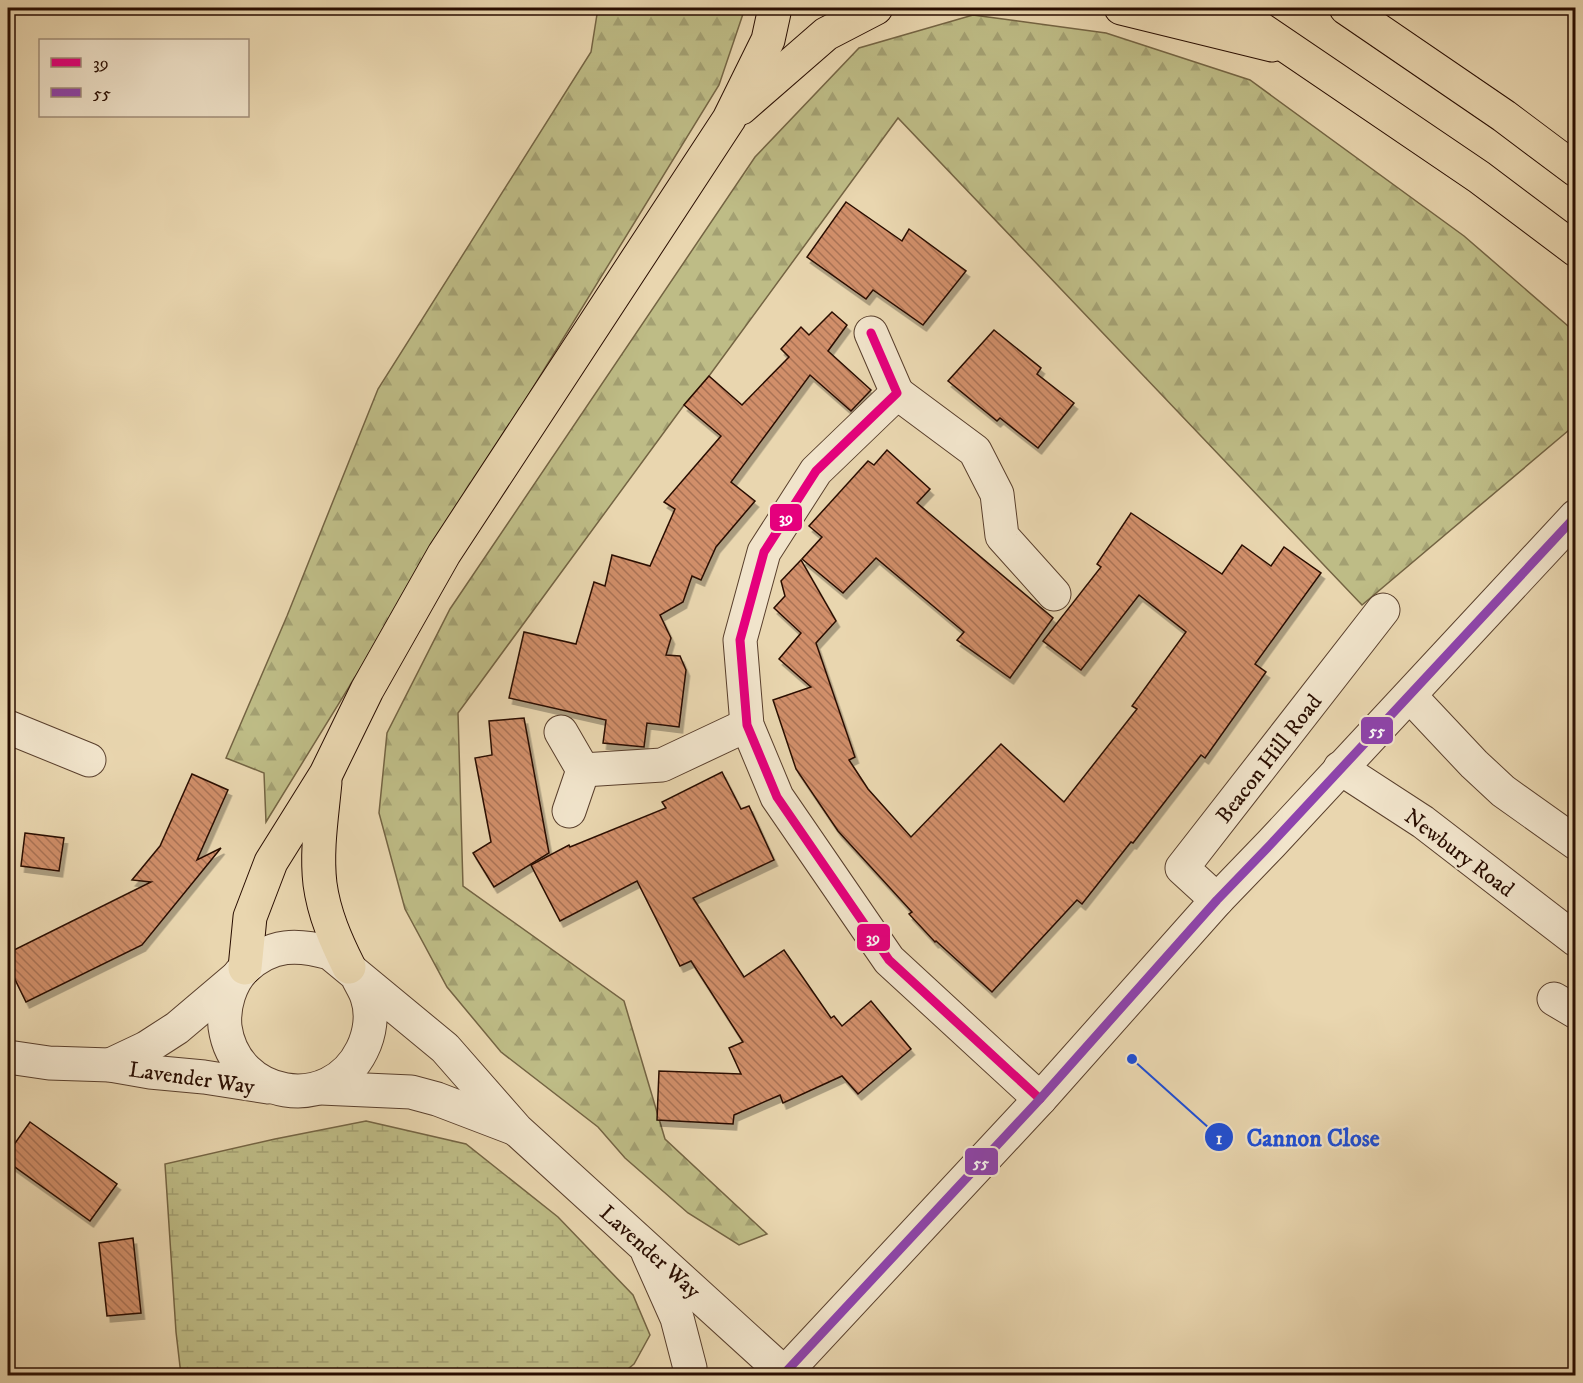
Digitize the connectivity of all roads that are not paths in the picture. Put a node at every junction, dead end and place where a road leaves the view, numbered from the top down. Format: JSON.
{"nodes":[{"id":1,"x":775,"y":8,"type":"edge"},
{"id":2,"x":876,"y":8,"type":"edge"},
{"id":3,"x":1121,"y":8,"type":"edge"},
{"id":4,"x":1230,"y":8,"type":"edge"},
{"id":5,"x":1346,"y":8,"type":"edge"},
{"id":6,"x":1294,"y":50,"type":"junction"},
{"id":7,"x":729,"y":119,"type":"junction"},
{"id":8,"x":1575,"y":170,"type":"edge"},
{"id":9,"x":1575,"y":250,"type":"edge"},
{"id":10,"x":871,"y":333,"type":"dead end"},
{"id":11,"x":897,"y":393,"type":"junction"},
{"id":12,"x":1575,"y":516,"type":"edge"},
{"id":13,"x":1054,"y":594,"type":"dead end"},
{"id":14,"x":1383,"y":610,"type":"dead end"},
{"id":15,"x":1410,"y":696,"type":"junction"},
{"id":16,"x":747,"y":725,"type":"junction"},
{"id":17,"x":8,"y":727,"type":"edge"},
{"id":18,"x":561,"y":732,"type":"dead end"},
{"id":19,"x":89,"y":760,"type":"dead end"},
{"id":20,"x":1340,"y":768,"type":"junction"},
{"id":21,"x":583,"y":770,"type":"junction"},
{"id":22,"x":326,"y":774,"type":"junction"},
{"id":23,"x":569,"y":811,"type":"dead end"},
{"id":24,"x":1575,"y":843,"type":"edge"},
{"id":25,"x":1217,"y":900,"type":"junction"},
{"id":26,"x":1575,"y":940,"type":"edge"},
{"id":27,"x":243,"y":971,"type":"junction"},
{"id":28,"x":353,"y":972,"type":"junction"},
{"id":29,"x":8,"y":1057,"type":"edge"},
{"id":30,"x":110,"y":1065,"type":"junction"},
{"id":31,"x":275,"y":1088,"type":"junction"},
{"id":32,"x":321,"y":1088,"type":"junction"},
{"id":33,"x":1040,"y":1099,"type":"junction"},
{"id":34,"x":517,"y":1130,"type":"junction"},
{"id":35,"x":645,"y":1245,"type":"junction"},
{"id":36,"x":783,"y":1374,"type":"edge"},
{"id":37,"x":690,"y":1376,"type":"edge"}],
"edges":[{"from":1,"to":7,"type":"highway"},
{"from":2,"to":7,"type":"highway"},
{"from":3,"to":6,"type":"highway"},
{"from":4,"to":6,"type":"highway"},
{"from":5,"to":8,"type":"highway"},
{"from":6,"to":9,"type":"highway"},
{"from":7,"to":22,"type":"highway"},
{"from":10,"to":11,"type":"street"},
{"from":11,"to":13,"type":"street"},
{"from":11,"to":16,"type":"street"},
{"from":12,"to":15,"type":"street"},
{"from":14,"to":25,"type":"street","name":"Beacon Hill Road"},
{"from":15,"to":20,"type":"street"},
{"from":15,"to":24,"type":"street"},
{"from":16,"to":21,"type":"street"},
{"from":16,"to":33,"type":"street"},
{"from":17,"to":19,"type":"street"},
{"from":18,"to":21,"type":"street"},
{"from":20,"to":25,"type":"street"},
{"from":20,"to":26,"type":"street","name":"Newbury Road"},
{"from":21,"to":23,"type":"street"},
{"from":22,"to":27,"type":"highway"},
{"from":22,"to":28,"type":"highway"},
{"from":25,"to":33,"type":"street"},
{"from":27,"to":28,"type":"street"},
{"from":27,"to":30,"type":"street","name":"Lavender Way"},
{"from":27,"to":31,"type":"street"},
{"from":28,"to":32,"type":"street"},
{"from":28,"to":34,"type":"street","name":"Lavender Way"},
{"from":29,"to":30,"type":"street","name":"Lavender Way"},
{"from":30,"to":31,"type":"street","name":"Lavender Way"},
{"from":31,"to":32,"type":"street"},
{"from":32,"to":34,"type":"street","name":"Lavender Way"},
{"from":33,"to":36,"type":"street"},
{"from":34,"to":35,"type":"street","name":"Lavender Way"},
{"from":35,"to":36,"type":"street","name":"Lavender Way"},
{"from":35,"to":37,"type":"street"}]}
